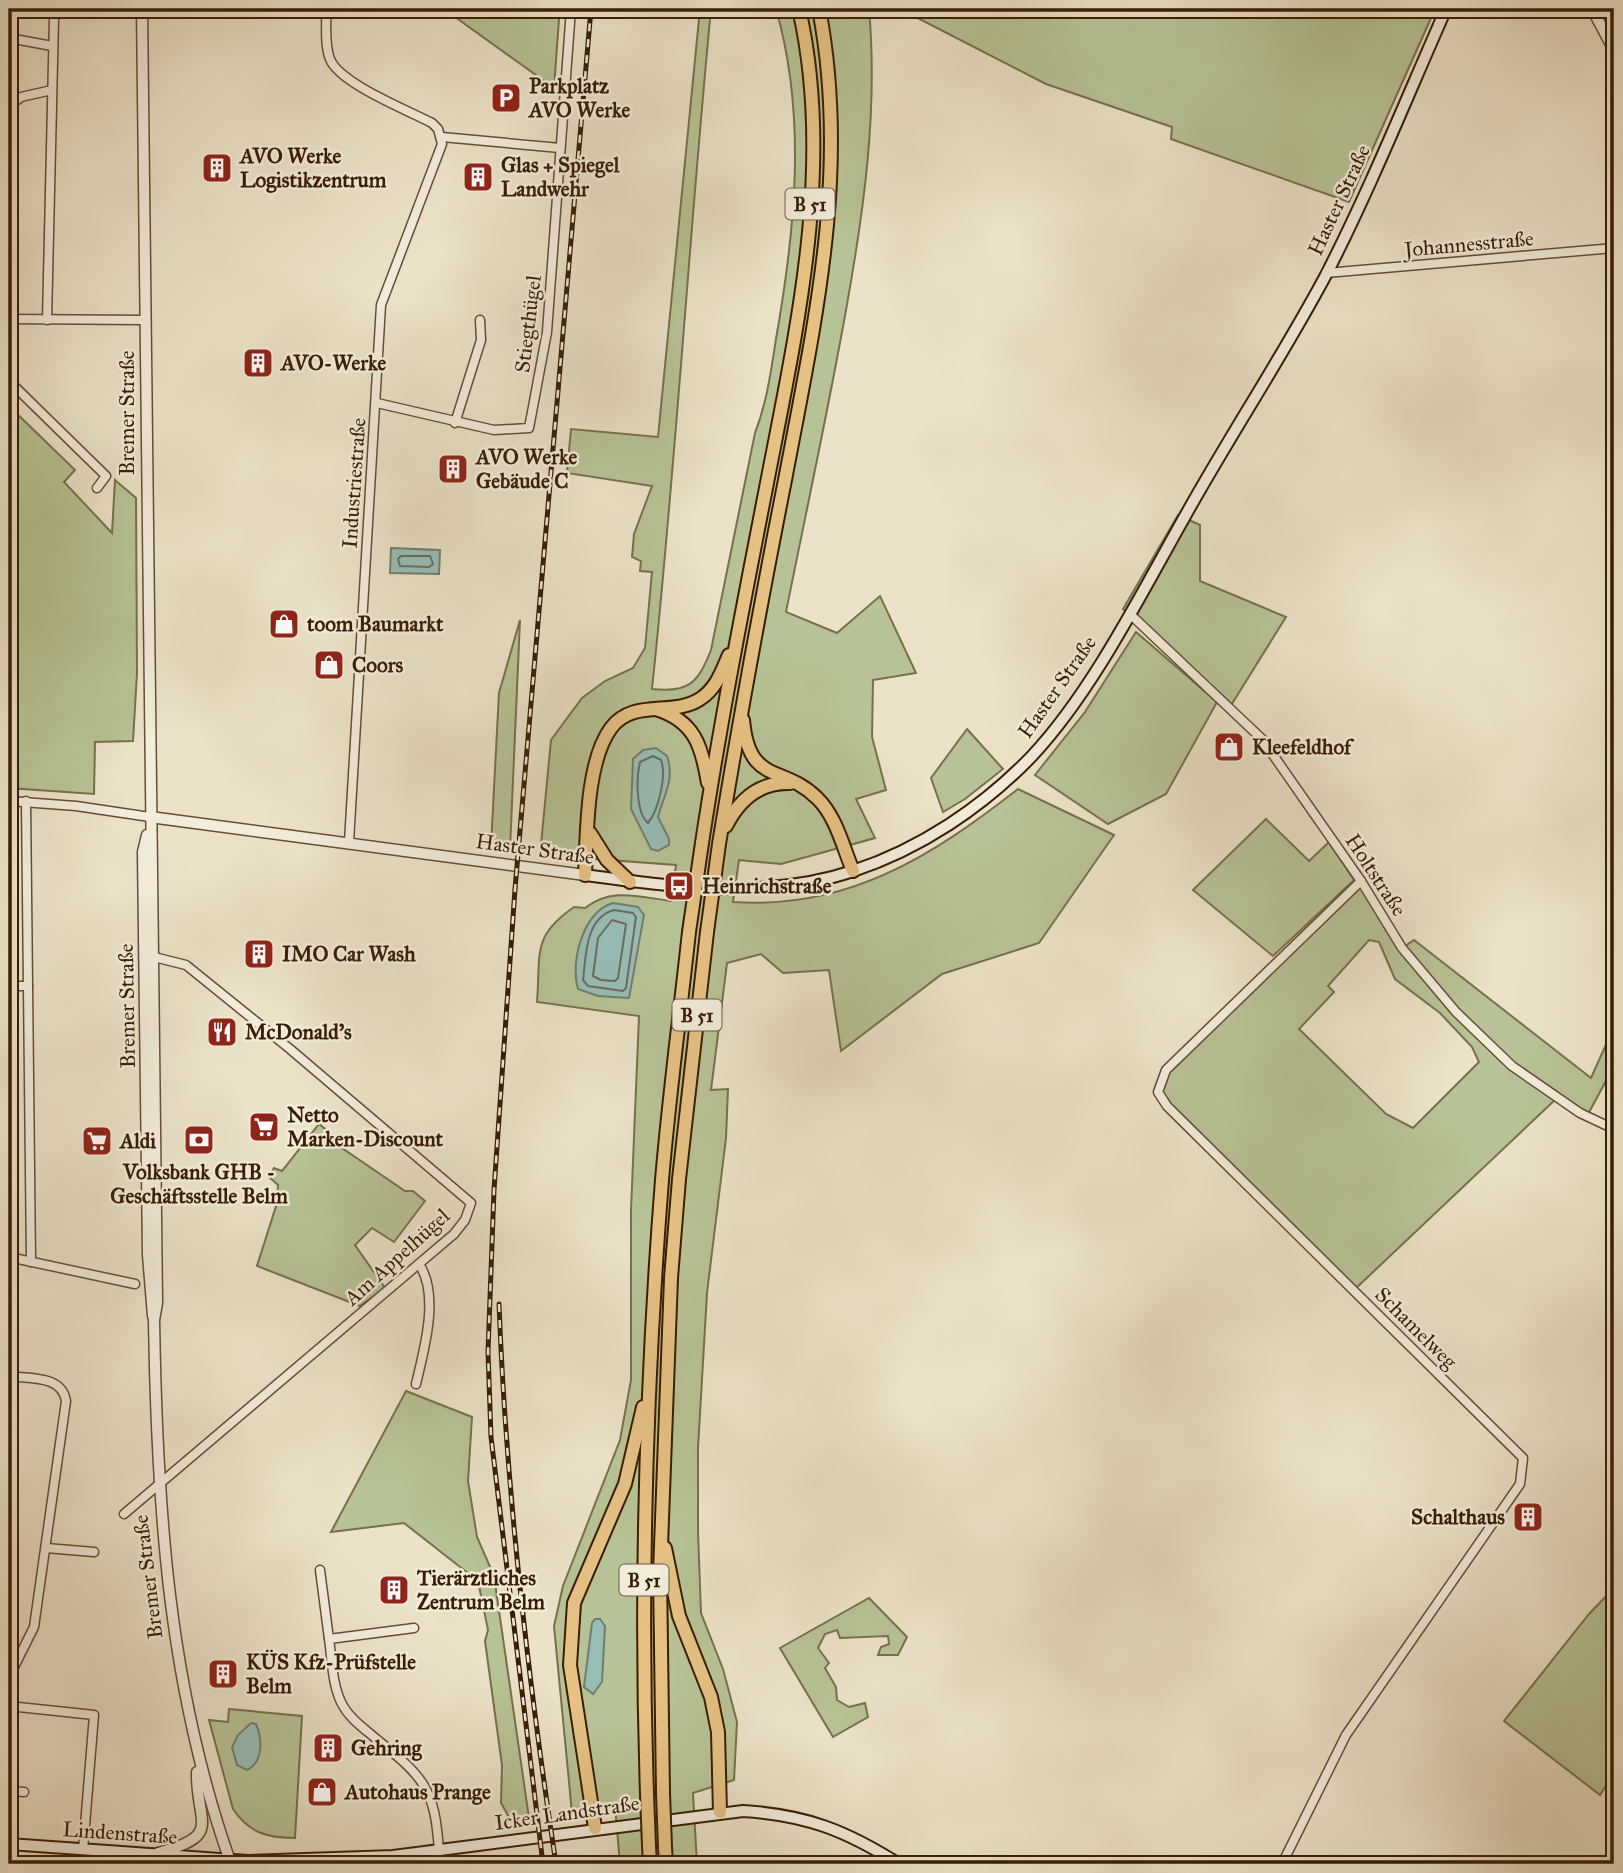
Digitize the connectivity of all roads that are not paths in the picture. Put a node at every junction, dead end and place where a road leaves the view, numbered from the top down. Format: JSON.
{"nodes":[{"id":1,"x":142,"y":9,"type":"edge"},
{"id":2,"x":326,"y":9,"type":"edge"},
{"id":3,"x":571,"y":9,"type":"edge"},
{"id":4,"x":799,"y":9,"type":"edge"},
{"id":5,"x":819,"y":9,"type":"edge"},
{"id":6,"x":1446,"y":9,"type":"edge"},
{"id":7,"x":1592,"y":9,"type":"edge"},
{"id":8,"x":54,"y":19,"type":"dead end"},
{"id":9,"x":9,"y":38,"type":"edge"},
{"id":10,"x":52,"y":46,"type":"junction"},
{"id":11,"x":1614,"y":50,"type":"edge"},
{"id":12,"x":52,"y":90,"type":"junction"},
{"id":13,"x":9,"y":106,"type":"edge"},
{"id":14,"x":442,"y":137,"type":"junction"},
{"id":15,"x":560,"y":148,"type":"junction"},
{"id":16,"x":1614,"y":247,"type":"edge"},
{"id":17,"x":1326,"y":273,"type":"junction"},
{"id":18,"x":9,"y":320,"type":"edge"},
{"id":19,"x":47,"y":320,"type":"junction"},
{"id":20,"x":145,"y":320,"type":"junction"},
{"id":21,"x":480,"y":320,"type":"dead end"},
{"id":22,"x":9,"y":381,"type":"edge"},
{"id":23,"x":377,"y":403,"type":"junction"},
{"id":24,"x":455,"y":423,"type":"junction"},
{"id":25,"x":97,"y":488,"type":"dead end"},
{"id":26,"x":1130,"y":614,"type":"junction"},
{"id":27,"x":737,"y":635,"type":"junction"},
{"id":28,"x":742,"y":703,"type":"junction"},
{"id":29,"x":653,"y":708,"type":"junction"},
{"id":30,"x":794,"y":783,"type":"junction"},
{"id":31,"x":710,"y":794,"type":"junction"},
{"id":32,"x":26,"y":801,"type":"junction"},
{"id":33,"x":9,"y":802,"type":"edge"},
{"id":34,"x":150,"y":817,"type":"junction"},
{"id":35,"x":589,"y":829,"type":"junction"},
{"id":36,"x":349,"y":842,"type":"junction"},
{"id":37,"x":719,"y":844,"type":"junction"},
{"id":38,"x":853,"y":872,"type":"junction"},
{"id":39,"x":585,"y":875,"type":"junction"},
{"id":40,"x":1361,"y":881,"type":"junction"},
{"id":41,"x":630,"y":882,"type":"junction"},
{"id":42,"x":154,"y":957,"type":"junction"},
{"id":43,"x":9,"y":986,"type":"edge"},
{"id":44,"x":28,"y":986,"type":"junction"},
{"id":45,"x":1614,"y":1129,"type":"edge"},
{"id":46,"x":9,"y":1257,"type":"edge"},
{"id":47,"x":31,"y":1262,"type":"junction"},
{"id":48,"x":419,"y":1264,"type":"junction"},
{"id":49,"x":135,"y":1284,"type":"dead end"},
{"id":50,"x":154,"y":1320,"type":"junction"},
{"id":51,"x":651,"y":1366,"type":"junction"},
{"id":52,"x":9,"y":1377,"type":"edge"},
{"id":53,"x":416,"y":1384,"type":"dead end"},
{"id":54,"x":157,"y":1483,"type":"junction"},
{"id":55,"x":124,"y":1514,"type":"dead end"},
{"id":56,"x":662,"y":1533,"type":"junction"},
{"id":57,"x":46,"y":1548,"type":"junction"},
{"id":58,"x":93,"y":1552,"type":"dead end"},
{"id":59,"x":320,"y":1570,"type":"dead end"},
{"id":60,"x":414,"y":1628,"type":"dead end"},
{"id":61,"x":329,"y":1639,"type":"junction"},
{"id":62,"x":9,"y":1677,"type":"edge"},
{"id":63,"x":9,"y":1706,"type":"edge"},
{"id":64,"x":198,"y":1761,"type":"junction"},
{"id":65,"x":9,"y":1791,"type":"edge"},
{"id":66,"x":24,"y":1792,"type":"dead end"},
{"id":67,"x":720,"y":1812,"type":"junction"},
{"id":68,"x":595,"y":1828,"type":"junction"},
{"id":69,"x":9,"y":1844,"type":"edge"},
{"id":70,"x":83,"y":1850,"type":"junction"},
{"id":71,"x":439,"y":1852,"type":"junction"},
{"id":72,"x":152,"y":1854,"type":"junction"},
{"id":73,"x":230,"y":1862,"type":"edge"},
{"id":74,"x":275,"y":1862,"type":"edge"},
{"id":75,"x":650,"y":1864,"type":"edge"},
{"id":76,"x":666,"y":1864,"type":"edge"},
{"id":77,"x":899,"y":1864,"type":"edge"},
{"id":78,"x":1282,"y":1864,"type":"edge"}],
"edges":[{"from":1,"to":20,"type":"street","name":"Bremer Straße"},
{"from":2,"to":14,"type":"street"},
{"from":3,"to":15,"type":"street","name":"Stiegthügel"},
{"from":4,"to":27,"type":"highway","number":"B 51"},
{"from":5,"to":28,"type":"highway","number":"B 51"},
{"from":6,"to":17,"type":"main road","name":"Haster Straße"},
{"from":7,"to":11,"type":"street"},
{"from":8,"to":10,"type":"street"},
{"from":9,"to":10,"type":"street"},
{"from":10,"to":12,"type":"street"},
{"from":12,"to":13,"type":"street"},
{"from":12,"to":19,"type":"street"},
{"from":14,"to":15,"type":"street"},
{"from":14,"to":23,"type":"street","name":"Industriestraße"},
{"from":15,"to":24,"type":"street","name":"Stiegthügel"},
{"from":16,"to":17,"type":"street","name":"Johannesstraße"},
{"from":17,"to":26,"type":"main road","name":"Haster Straße"},
{"from":18,"to":19,"type":"street"},
{"from":19,"to":20,"type":"street"},
{"from":20,"to":34,"type":"street","name":"Bremer Straße"},
{"from":21,"to":24,"type":"street"},
{"from":22,"to":25,"type":"street"},
{"from":23,"to":24,"type":"street","name":"Stiegthügel"},
{"from":23,"to":36,"type":"street","name":"Industriestraße"},
{"from":26,"to":38,"type":"main road","name":"Haster Straße"},
{"from":26,"to":40,"type":"street","name":"Holtstraße"},
{"from":27,"to":29,"type":"highway"},
{"from":27,"to":31,"type":"highway","number":"B 51"},
{"from":28,"to":30,"type":"highway"},
{"from":28,"to":37,"type":"highway","number":"B 51"},
{"from":29,"to":31,"type":"highway"},
{"from":29,"to":35,"type":"highway"},
{"from":30,"to":37,"type":"highway"},
{"from":30,"to":38,"type":"highway"},
{"from":31,"to":51,"type":"highway","number":"B 51","bridge":true},
{"from":32,"to":33,"type":"street"},
{"from":32,"to":34,"type":"street"},
{"from":32,"to":44,"type":"street"},
{"from":34,"to":36,"type":"street","name":"Haster Straße"},
{"from":34,"to":42,"type":"street","name":"Bremer Straße"},
{"from":34,"to":50,"type":"street","name":"Bremer Straße"},
{"from":35,"to":39,"type":"highway"},
{"from":35,"to":41,"type":"highway"},
{"from":36,"to":39,"type":"street","name":"Haster Straße"},
{"from":37,"to":56,"type":"highway","number":"B 51","bridge":true},
{"from":38,"to":41,"type":"main road","name":"Haster Straße"},
{"from":39,"to":41,"type":"main road","name":"Haster Straße"},
{"from":40,"to":45,"type":"street","name":"Holtstraße"},
{"from":40,"to":78,"type":"street","name":"Schamelweg"},
{"from":42,"to":48,"type":"street","name":"Am Appelhügel"},
{"from":42,"to":50,"type":"street","name":"Bremer Straße"},
{"from":43,"to":44,"type":"street"},
{"from":44,"to":47,"type":"street"},
{"from":46,"to":47,"type":"street"},
{"from":47,"to":49,"type":"street"},
{"from":48,"to":53,"type":"street"},
{"from":48,"to":54,"type":"street","name":"Am Appelhügel"},
{"from":50,"to":54,"type":"street","name":"Bremer Straße"},
{"from":51,"to":68,"type":"highway","number":"B 51"},
{"from":51,"to":75,"type":"highway","number":"B 51","bridge":true},
{"from":52,"to":57,"type":"street"},
{"from":54,"to":55,"type":"street","name":"Am Appelhügel"},
{"from":54,"to":64,"type":"street","name":"Bremer Straße"},
{"from":56,"to":67,"type":"highway","number":"B 51"},
{"from":56,"to":76,"type":"highway","number":"B 51","bridge":true},
{"from":57,"to":58,"type":"street"},
{"from":57,"to":62,"type":"street"},
{"from":59,"to":61,"type":"street"},
{"from":60,"to":61,"type":"street"},
{"from":61,"to":71,"type":"street"},
{"from":63,"to":70,"type":"street"},
{"from":64,"to":72,"type":"street"},
{"from":64,"to":73,"type":"street","name":"Bremer Straße"},
{"from":65,"to":66,"type":"street"},
{"from":67,"to":68,"type":"main road","name":"Icker Landstraße"},
{"from":67,"to":77,"type":"main road","name":"Icker Landstraße"},
{"from":68,"to":71,"type":"main road","name":"Icker Landstraße"},
{"from":69,"to":70,"type":"main road","name":"Lindenstraße"},
{"from":70,"to":72,"type":"main road","name":"Lindenstraße"},
{"from":71,"to":74,"type":"main road","name":"Icker Landstraße"},
{"from":72,"to":73,"type":"main road","name":"Lindenstraße"},
{"from":73,"to":74,"type":"main road","name":"Icker Landstraße"}]}
